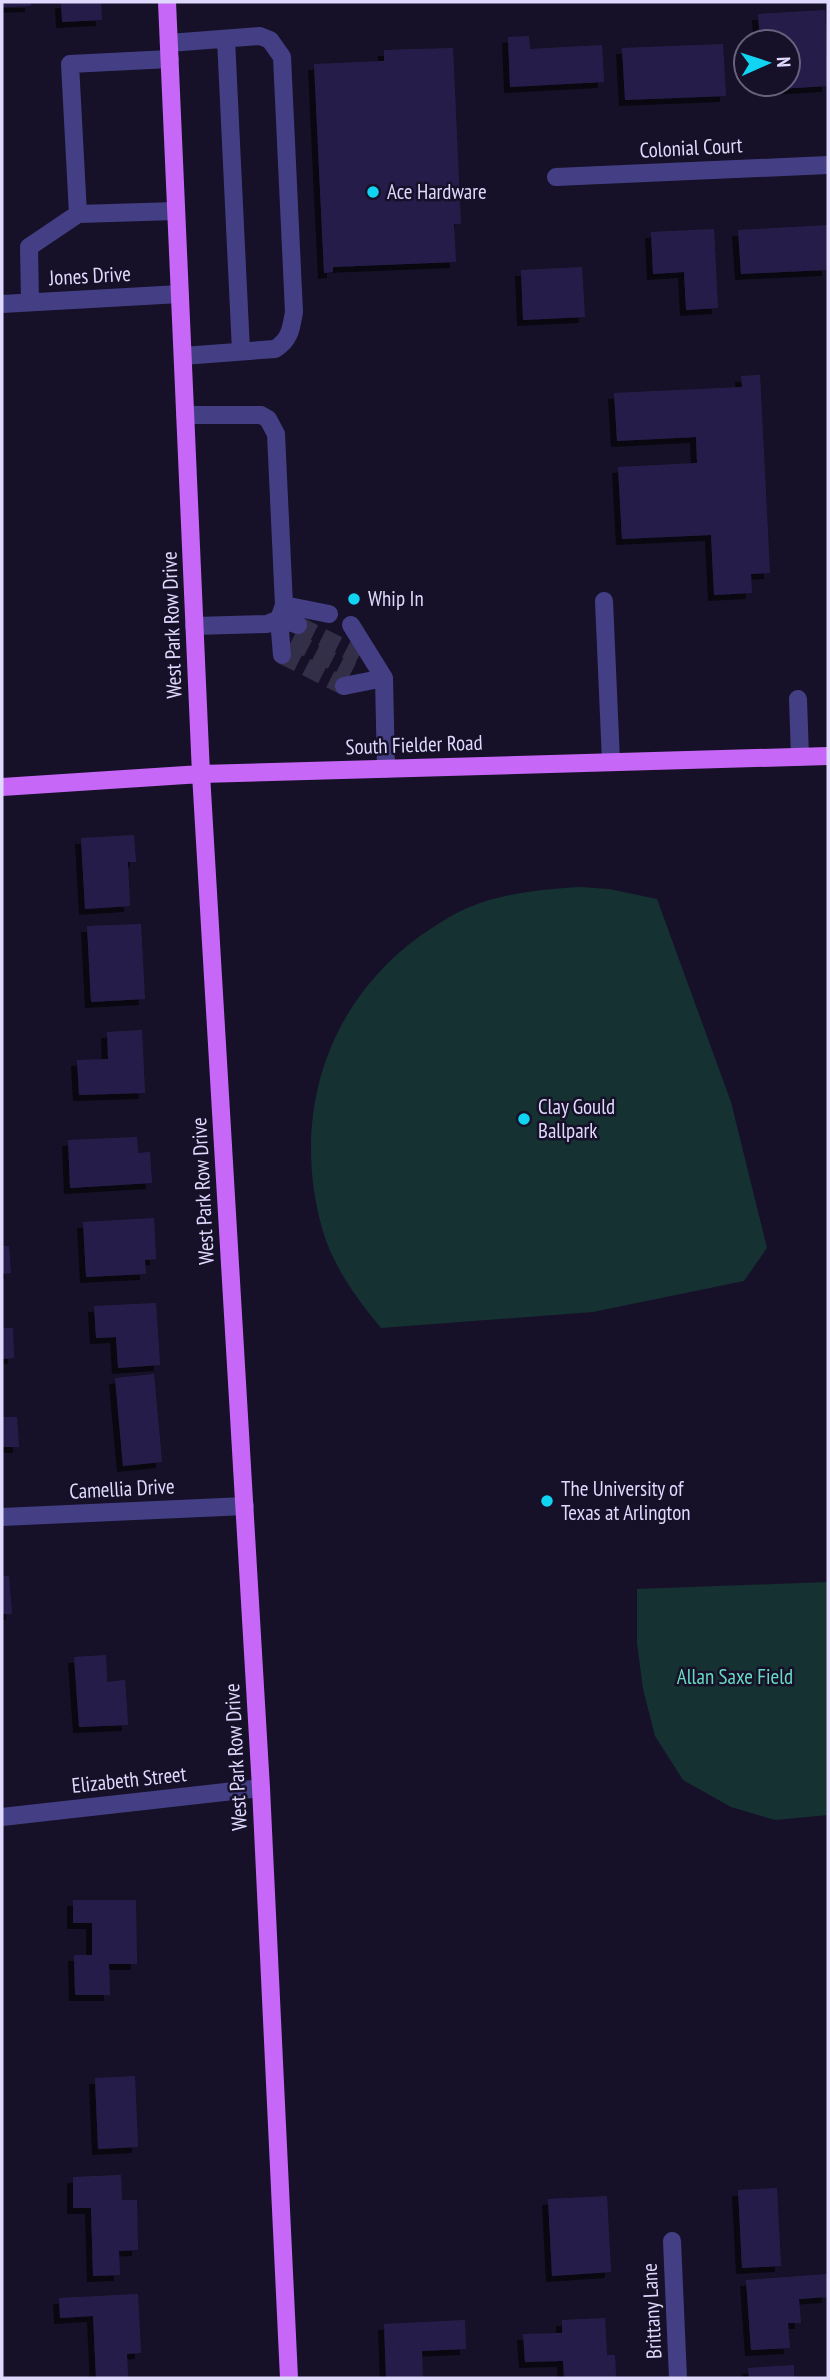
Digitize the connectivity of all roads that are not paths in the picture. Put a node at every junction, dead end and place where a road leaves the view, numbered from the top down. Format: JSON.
{"nodes":[{"id":1,"x":167,"y":2,"type":"edge"},
{"id":2,"x":226,"y":39,"type":"junction"},
{"id":3,"x":169,"y":51,"type":"junction"},
{"id":4,"x":828,"y":165,"type":"edge"},
{"id":5,"x":556,"y":177,"type":"dead end"},
{"id":6,"x":176,"y":211,"type":"junction"},
{"id":7,"x":78,"y":214,"type":"junction"},
{"id":8,"x":180,"y":294,"type":"junction"},
{"id":9,"x":30,"y":302,"type":"junction"},
{"id":10,"x":2,"y":304,"type":"edge"},
{"id":11,"x":241,"y":351,"type":"junction"},
{"id":12,"x":183,"y":356,"type":"junction"},
{"id":13,"x":186,"y":415,"type":"junction"},
{"id":14,"x":604,"y":601,"type":"dead end"},
{"id":15,"x":281,"y":612,"type":"junction"},
{"id":16,"x":329,"y":614,"type":"dead end"},
{"id":17,"x":351,"y":625,"type":"dead end"},
{"id":18,"x":194,"y":626,"type":"junction"},
{"id":19,"x":384,"y":678,"type":"junction"},
{"id":20,"x":798,"y":699,"type":"dead end"},
{"id":21,"x":828,"y":756,"type":"edge"},
{"id":22,"x":800,"y":757,"type":"junction"},
{"id":23,"x":611,"y":761,"type":"junction"},
{"id":24,"x":386,"y":768,"type":"junction"},
{"id":25,"x":201,"y":774,"type":"junction"},
{"id":26,"x":2,"y":787,"type":"edge"},
{"id":27,"x":245,"y":1506,"type":"junction"},
{"id":28,"x":2,"y":1517,"type":"edge"},
{"id":29,"x":261,"y":1788,"type":"junction"},
{"id":30,"x":2,"y":1817,"type":"edge"},
{"id":31,"x":672,"y":2242,"type":"dead end"},
{"id":32,"x":289,"y":2378,"type":"edge"},
{"id":33,"x":678,"y":2378,"type":"edge"}],
"edges":[{"from":1,"to":3,"type":"main road","name":"West Park Row Drive"},
{"from":2,"to":3,"type":"street"},
{"from":2,"to":11,"type":"street"},
{"from":2,"to":11,"type":"street"},
{"from":3,"to":6,"type":"main road","name":"West Park Row Drive"},
{"from":3,"to":7,"type":"street"},
{"from":4,"to":5,"type":"street","name":"Colonial Court"},
{"from":6,"to":7,"type":"street"},
{"from":6,"to":8,"type":"main road","name":"West Park Row Drive"},
{"from":7,"to":9,"type":"street"},
{"from":8,"to":9,"type":"street","name":"Jones Drive"},
{"from":8,"to":12,"type":"main road","name":"West Park Row Drive"},
{"from":9,"to":10,"type":"street","name":"Jones Drive"},
{"from":11,"to":12,"type":"street"},
{"from":12,"to":13,"type":"main road","name":"West Park Row Drive"},
{"from":13,"to":15,"type":"street"},
{"from":13,"to":18,"type":"main road","name":"West Park Row Drive"},
{"from":14,"to":23,"type":"street"},
{"from":15,"to":15,"type":"street"},
{"from":15,"to":16,"type":"street"},
{"from":15,"to":18,"type":"street"},
{"from":17,"to":19,"type":"street"},
{"from":18,"to":25,"type":"main road","name":"West Park Row Drive"},
{"from":19,"to":19,"type":"street"},
{"from":19,"to":24,"type":"street"},
{"from":20,"to":22,"type":"street"},
{"from":21,"to":22,"type":"main road","name":"South Fielder Road"},
{"from":22,"to":23,"type":"main road","name":"South Fielder Road"},
{"from":23,"to":24,"type":"main road","name":"South Fielder Road"},
{"from":24,"to":25,"type":"main road","name":"South Fielder Road"},
{"from":25,"to":26,"type":"main road","name":"South Fielder Road"},
{"from":25,"to":27,"type":"main road","name":"West Park Row Drive"},
{"from":27,"to":28,"type":"street","name":"Camellia Drive"},
{"from":27,"to":29,"type":"main road","name":"West Park Row Drive"},
{"from":29,"to":30,"type":"street","name":"Elizabeth Street"},
{"from":29,"to":32,"type":"main road","name":"West Park Row Drive"},
{"from":31,"to":33,"type":"street","name":"Brittany Lane"}]}
